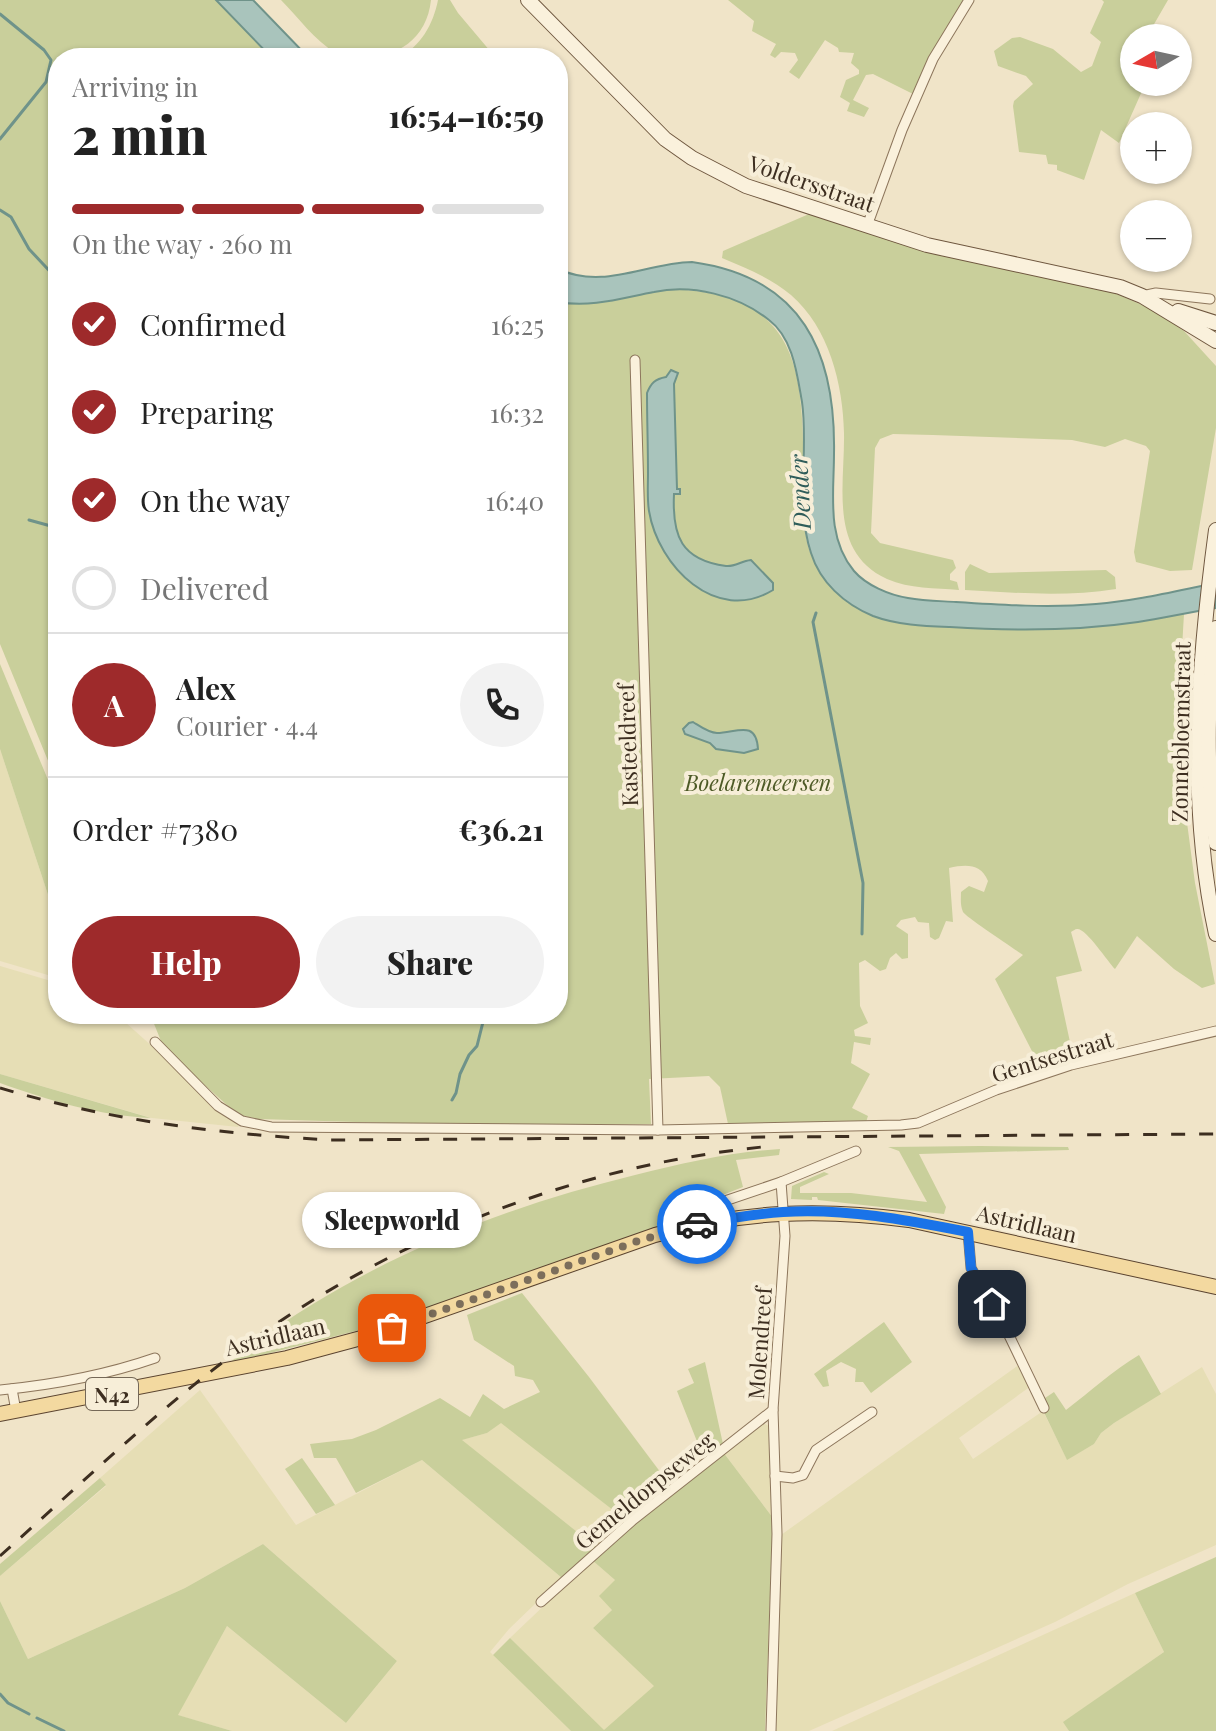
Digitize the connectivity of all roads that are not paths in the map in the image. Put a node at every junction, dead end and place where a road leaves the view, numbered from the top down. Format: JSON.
{"nodes":[{"id":1,"x":528,"y":0,"type":"edge"},
{"id":2,"x":969,"y":0,"type":"edge"},
{"id":3,"x":867,"y":226,"type":"junction"},
{"id":4,"x":1210,"y":299,"type":"dead end"},
{"id":5,"x":1149,"y":300,"type":"junction"},
{"id":6,"x":1216,"y":323,"type":"edge"},
{"id":7,"x":1216,"y":341,"type":"edge"},
{"id":8,"x":635,"y":360,"type":"dead end"},
{"id":9,"x":1216,"y":530,"type":"edge"},
{"id":10,"x":1216,"y":628,"type":"edge"},
{"id":11,"x":1208,"y":646,"type":"junction"},
{"id":12,"x":1216,"y":843,"type":"edge"},
{"id":13,"x":1216,"y":934,"type":"edge"},
{"id":14,"x":1216,"y":1031,"type":"edge"},
{"id":15,"x":155,"y":1042,"type":"dead end"},
{"id":16,"x":658,"y":1130,"type":"junction"},
{"id":17,"x":856,"y":1151,"type":"dead end"},
{"id":18,"x":781,"y":1182,"type":"junction"},
{"id":19,"x":785,"y":1212,"type":"junction"},
{"id":20,"x":688,"y":1226,"type":"junction"},
{"id":21,"x":968,"y":1232,"type":"junction"},
{"id":22,"x":1214,"y":1288,"type":"edge"},
{"id":23,"x":155,"y":1358,"type":"dead end"},
{"id":24,"x":12,"y":1389,"type":"junction"},
{"id":25,"x":0,"y":1390,"type":"edge"},
{"id":26,"x":1044,"y":1408,"type":"dead end"},
{"id":27,"x":773,"y":1410,"type":"junction"},
{"id":28,"x":16,"y":1411,"type":"junction"},
{"id":29,"x":872,"y":1412,"type":"dead end"},
{"id":30,"x":0,"y":1414,"type":"edge"},
{"id":31,"x":775,"y":1476,"type":"junction"},
{"id":32,"x":541,"y":1602,"type":"dead end"},
{"id":33,"x":771,"y":1731,"type":"edge"}],
"edges":[{"from":1,"to":3,"type":"street","name":"Voldersstraat"},
{"from":2,"to":3,"type":"street"},
{"from":3,"to":5,"type":"street","name":"Voldersstraat"},
{"from":4,"to":5,"type":"street","name":"Voldersstraat"},
{"from":5,"to":6,"type":"street","name":"Voldersstraat"},
{"from":5,"to":7,"type":"street","name":"Voldersstraat"},
{"from":8,"to":16,"type":"street","name":"Kasteeldreef"},
{"from":9,"to":11,"type":"street","name":"Zonnebloemstraat"},
{"from":10,"to":11,"type":"street","name":"Zonnebloemstraat"},
{"from":11,"to":12,"type":"street","name":"Zonnebloemstraat"},
{"from":11,"to":13,"type":"street","name":"Zonnebloemstraat"},
{"from":14,"to":16,"type":"street","name":"Gentsestraat"},
{"from":15,"to":16,"type":"street"},
{"from":17,"to":18,"type":"street","name":"Astridlaan"},
{"from":18,"to":19,"type":"street"},
{"from":18,"to":20,"type":"street","name":"Astridlaan"},
{"from":19,"to":20,"type":"main road","name":"Astridlaan","number":"N42"},
{"from":19,"to":21,"type":"main road","name":"Astridlaan","number":"N42"},
{"from":19,"to":27,"type":"street","name":"Molendreef"},
{"from":20,"to":28,"type":"main road","name":"Astridlaan","number":"N42"},
{"from":21,"to":22,"type":"main road","name":"Astridlaan","number":"N42"},
{"from":21,"to":26,"type":"street"},
{"from":23,"to":24,"type":"street"},
{"from":24,"to":25,"type":"street"},
{"from":24,"to":28,"type":"street"},
{"from":27,"to":31,"type":"street","name":"Molendreef"},
{"from":27,"to":32,"type":"street","name":"Gemeldorpseweg"},
{"from":28,"to":30,"type":"main road","name":"Astridlaan","number":"N42"},
{"from":29,"to":31,"type":"street"},
{"from":31,"to":33,"type":"street","name":"Molendreef"}]}
